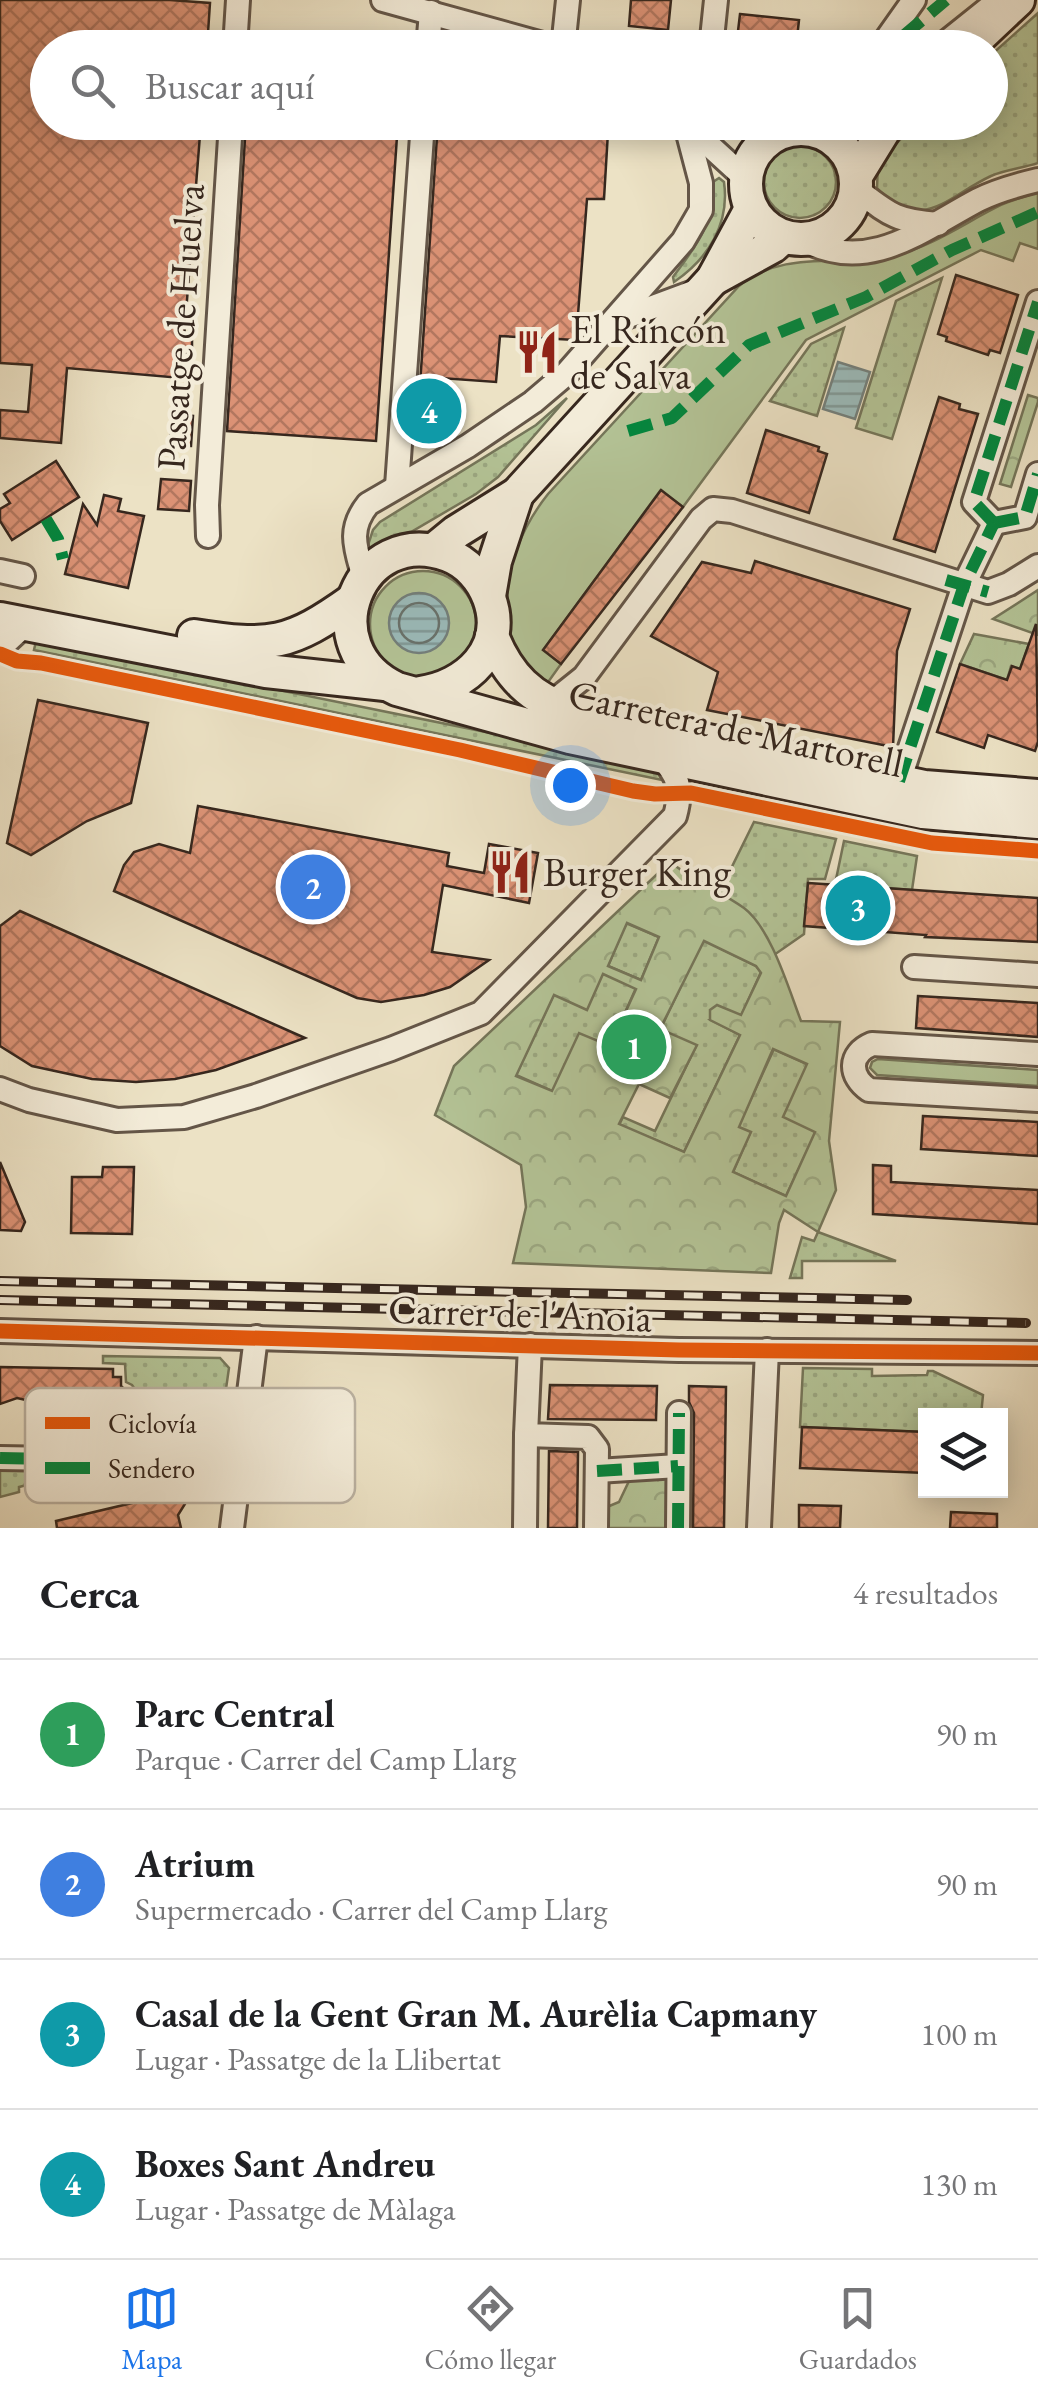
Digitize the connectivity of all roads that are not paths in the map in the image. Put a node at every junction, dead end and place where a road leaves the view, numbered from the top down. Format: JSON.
{"nodes":[{"id":1,"x":238,"y":0,"type":"edge"},
{"id":2,"x":383,"y":0,"type":"edge"},
{"id":3,"x":568,"y":0,"type":"edge"},
{"id":4,"x":716,"y":0,"type":"edge"},
{"id":5,"x":914,"y":0,"type":"edge"},
{"id":6,"x":999,"y":0,"type":"edge"},
{"id":7,"x":1018,"y":0,"type":"edge"},
{"id":8,"x":431,"y":12,"type":"junction"},
{"id":9,"x":236,"y":30,"type":"edge"},
{"id":10,"x":430,"y":30,"type":"edge"},
{"id":11,"x":496,"y":30,"type":"edge"},
{"id":12,"x":563,"y":30,"type":"edge"},
{"id":13,"x":713,"y":30,"type":"edge"},
{"id":14,"x":893,"y":30,"type":"edge"},
{"id":15,"x":962,"y":30,"type":"edge"},
{"id":16,"x":986,"y":30,"type":"edge"},
{"id":17,"x":230,"y":140,"type":"edge"},
{"id":18,"x":422,"y":140,"type":"edge"},
{"id":19,"x":689,"y":140,"type":"edge"},
{"id":20,"x":699,"y":140,"type":"edge"},
{"id":21,"x":769,"y":140,"type":"edge"},
{"id":22,"x":833,"y":140,"type":"edge"},
{"id":23,"x":879,"y":140,"type":"edge"},
{"id":24,"x":1038,"y":180,"type":"edge"},
{"id":25,"x":856,"y":181,"type":"junction"},
{"id":26,"x":748,"y":194,"type":"junction"},
{"id":27,"x":938,"y":224,"type":"junction"},
{"id":28,"x":793,"y":239,"type":"junction"},
{"id":29,"x":708,"y":284,"type":"junction"},
{"id":30,"x":1038,"y":302,"type":"edge"},
{"id":31,"x":614,"y":322,"type":"junction"},
{"id":32,"x":1038,"y":474,"type":"edge"},
{"id":33,"x":396,"y":486,"type":"junction"},
{"id":34,"x":517,"y":494,"type":"junction"},
{"id":35,"x":994,"y":522,"type":"junction"},
{"id":36,"x":208,"y":536,"type":"dead end"},
{"id":37,"x":434,"y":550,"type":"junction"},
{"id":38,"x":1038,"y":566,"type":"edge"},
{"id":39,"x":8,"y":582,"type":"edge"},
{"id":40,"x":955,"y":582,"type":"junction"},
{"id":41,"x":358,"y":589,"type":"junction"},
{"id":42,"x":489,"y":596,"type":"junction"},
{"id":43,"x":14,"y":621,"type":"edge"},
{"id":44,"x":492,"y":636,"type":"junction"},
{"id":45,"x":0,"y":648,"type":"edge"},
{"id":46,"x":584,"y":676,"type":"junction"},
{"id":47,"x":385,"y":684,"type":"junction"},
{"id":48,"x":420,"y":693,"type":"junction"},
{"id":49,"x":549,"y":705,"type":"junction"},
{"id":50,"x":585,"y":715,"type":"junction"},
{"id":51,"x":658,"y":754,"type":"junction"},
{"id":52,"x":898,"y":781,"type":"junction"},
{"id":53,"x":1038,"y":796,"type":"edge"},
{"id":54,"x":1038,"y":822,"type":"edge"},
{"id":55,"x":914,"y":967,"type":"dead end"},
{"id":56,"x":1038,"y":975,"type":"edge"},
{"id":57,"x":1038,"y":1054,"type":"edge"},
{"id":58,"x":0,"y":1089,"type":"edge"},
{"id":59,"x":1038,"y":1100,"type":"edge"},
{"id":60,"x":0,"y":1331,"type":"edge"},
{"id":61,"x":256,"y":1337,"type":"junction"},
{"id":62,"x":530,"y":1345,"type":"junction"},
{"id":63,"x":767,"y":1350,"type":"junction"},
{"id":64,"x":1038,"y":1353,"type":"edge"},
{"id":65,"x":249,"y":1388,"type":"edge"},
{"id":66,"x":679,"y":1414,"type":"dead end"},
{"id":67,"x":526,"y":1435,"type":"junction"},
{"id":68,"x":0,"y":1458,"type":"edge"},
{"id":69,"x":25,"y":1458,"type":"edge"},
{"id":70,"x":678,"y":1466,"type":"junction"},
{"id":71,"x":597,"y":1471,"type":"junction"},
{"id":72,"x":525,"y":1528,"type":"edge"},
{"id":73,"x":596,"y":1528,"type":"edge"},
{"id":74,"x":678,"y":1528,"type":"edge"},
{"id":75,"x":759,"y":1528,"type":"edge"}],
"edges":[{"from":1,"to":9,"type":"street"},
{"from":2,"to":8,"type":"street"},
{"from":3,"to":12,"type":"street"},
{"from":4,"to":13,"type":"street"},
{"from":5,"to":14,"type":"street"},
{"from":6,"to":15,"type":"street"},
{"from":7,"to":16,"type":"main road"},
{"from":8,"to":10,"type":"street"},
{"from":8,"to":11,"type":"street"},
{"from":17,"to":36,"type":"street","name":"Passatge de Huelva"},
{"from":18,"to":33,"type":"street"},
{"from":19,"to":31,"type":"street"},
{"from":20,"to":26,"type":"street"},
{"from":21,"to":26,"type":"main road"},
{"from":22,"to":25,"type":"main road"},
{"from":23,"to":25,"type":"main road"},
{"from":24,"to":27,"type":"street"},
{"from":25,"to":27,"type":"street"},
{"from":25,"to":28,"type":"main road"},
{"from":26,"to":28,"type":"main road"},
{"from":26,"to":29,"type":"main road"},
{"from":27,"to":28,"type":"street"},
{"from":28,"to":29,"type":"main road"},
{"from":29,"to":31,"type":"street"},
{"from":29,"to":34,"type":"main road"},
{"from":30,"to":35,"type":"street"},
{"from":31,"to":33,"type":"street"},
{"from":32,"to":35,"type":"street"},
{"from":33,"to":41,"type":"street"},
{"from":34,"to":37,"type":"main road"},
{"from":34,"to":42,"type":"main road","name":"Carretera de Martorell"},
{"from":35,"to":40,"type":"street"},
{"from":37,"to":41,"type":"main road"},
{"from":37,"to":42,"type":"main road"},
{"from":38,"to":40,"type":"street"},
{"from":39,"to":41,"type":"main road"},
{"from":40,"to":46,"type":"street"},
{"from":40,"to":52,"type":"street"},
{"from":41,"to":47,"type":"main road"},
{"from":42,"to":44,"type":"main road","name":"Carretera de Martorell"},
{"from":43,"to":45,"type":"street","name":"Carretera de Martorell"},
{"from":43,"to":47,"type":"main road","name":"Carretera de Martorell"},
{"from":44,"to":48,"type":"main road"},
{"from":44,"to":49,"type":"main road","name":"Carretera de Martorell"},
{"from":46,"to":49,"type":"street"},
{"from":46,"to":50,"type":"street"},
{"from":47,"to":48,"type":"main road","name":"Carretera de Martorell"},
{"from":48,"to":51,"type":"main road","name":"Carretera de Martorell"},
{"from":49,"to":50,"type":"main road","name":"Carretera de Martorell"},
{"from":50,"to":52,"type":"main road","name":"Carretera de Martorell"},
{"from":51,"to":54,"type":"main road","name":"Carretera de Martorell"},
{"from":51,"to":58,"type":"street"},
{"from":52,"to":53,"type":"main road","name":"Carretera de Martorell"},
{"from":55,"to":56,"type":"street"},
{"from":57,"to":59,"type":"street"},
{"from":60,"to":61,"type":"street","name":"Carrer de l'Anoia"},
{"from":61,"to":62,"type":"street","name":"Carrer de l'Anoia"},
{"from":61,"to":65,"type":"street"},
{"from":62,"to":63,"type":"street","name":"Carrer de l'Anoia"},
{"from":62,"to":67,"type":"street"},
{"from":63,"to":64,"type":"street","name":"Carrer de l'Anoia"},
{"from":63,"to":75,"type":"street"},
{"from":66,"to":70,"type":"street"},
{"from":67,"to":71,"type":"street"},
{"from":67,"to":72,"type":"street"},
{"from":68,"to":69,"type":"street"},
{"from":70,"to":71,"type":"street"},
{"from":70,"to":74,"type":"street"},
{"from":71,"to":73,"type":"street"}]}
